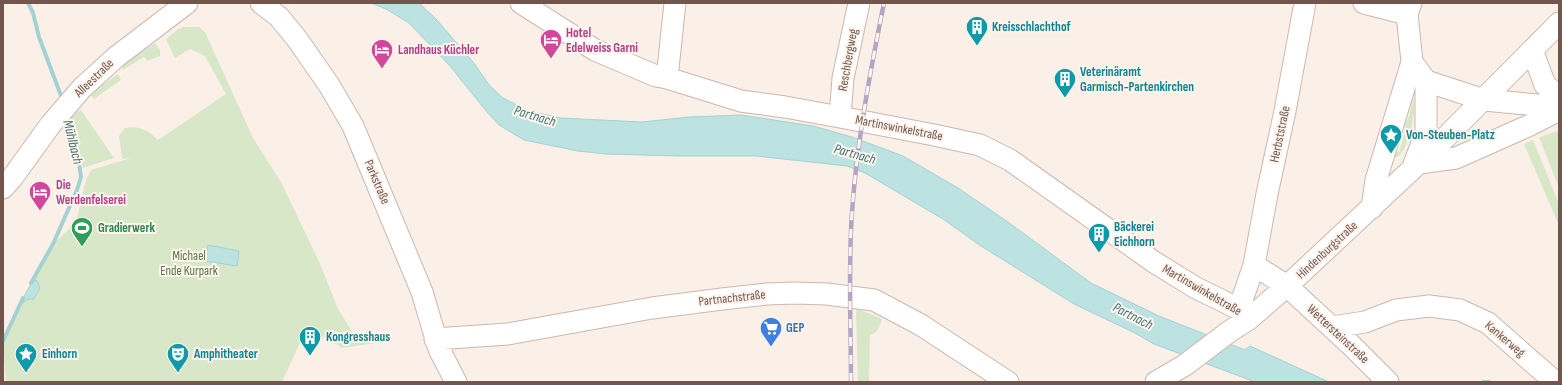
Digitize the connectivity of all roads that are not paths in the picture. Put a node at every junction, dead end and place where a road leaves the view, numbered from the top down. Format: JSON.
{"nodes":[{"id":1,"x":186,"y":3,"type":"edge"},
{"id":2,"x":261,"y":3,"type":"edge"},
{"id":3,"x":520,"y":3,"type":"edge"},
{"id":4,"x":675,"y":3,"type":"edge"},
{"id":5,"x":859,"y":3,"type":"edge"},
{"id":6,"x":1305,"y":3,"type":"edge"},
{"id":7,"x":1364,"y":3,"type":"edge"},
{"id":8,"x":1409,"y":8,"type":"edge"},
{"id":9,"x":545,"y":10,"type":"edge"},
{"id":10,"x":1559,"y":23,"type":"edge"},
{"id":11,"x":1532,"y":50,"type":"junction"},
{"id":12,"x":1412,"y":62,"type":"junction"},
{"id":13,"x":667,"y":78,"type":"junction"},
{"id":14,"x":1426,"y":81,"type":"junction"},
{"id":15,"x":1559,"y":96,"type":"edge"},
{"id":16,"x":1484,"y":100,"type":"junction"},
{"id":17,"x":1559,"y":109,"type":"edge"},
{"id":18,"x":840,"y":117,"type":"junction"},
{"id":19,"x":1415,"y":166,"type":"junction"},
{"id":20,"x":3,"y":188,"type":"edge"},
{"id":21,"x":1372,"y":208,"type":"junction"},
{"id":22,"x":1254,"y":265,"type":"junction"},
{"id":23,"x":1287,"y":286,"type":"junction"},
{"id":24,"x":1244,"y":314,"type":"junction"},
{"id":25,"x":1366,"y":321,"type":"junction"},
{"id":26,"x":1332,"y":327,"type":"junction"},
{"id":27,"x":435,"y":339,"type":"junction"},
{"id":28,"x":1352,"y":345,"type":"junction"},
{"id":29,"x":456,"y":382,"type":"edge"},
{"id":30,"x":1008,"y":382,"type":"edge"},
{"id":31,"x":1156,"y":382,"type":"edge"},
{"id":32,"x":1388,"y":382,"type":"edge"},
{"id":33,"x":1556,"y":382,"type":"edge"}],
"edges":[{"from":1,"to":20,"type":"street","name":"Alleestraße"},
{"from":2,"to":27,"type":"street","name":"Parkstraße"},
{"from":3,"to":9,"type":"street","name":"Martinswinkelstraße"},
{"from":4,"to":13,"type":"street"},
{"from":5,"to":18,"type":"street","name":"Reschbergweg"},
{"from":6,"to":22,"type":"street","name":"Herbststraße"},
{"from":7,"to":8,"type":"street"},
{"from":8,"to":12,"type":"street"},
{"from":9,"to":13,"type":"street","name":"Martinswinkelstraße"},
{"from":10,"to":11,"type":"street","name":"Hindenburgstraße"},
{"from":11,"to":15,"type":"street"},
{"from":11,"to":16,"type":"street","name":"Hindenburgstraße"},
{"from":12,"to":14,"type":"street"},
{"from":12,"to":21,"type":"street"},
{"from":13,"to":18,"type":"street","name":"Martinswinkelstraße"},
{"from":14,"to":16,"type":"street"},
{"from":14,"to":19,"type":"street"},
{"from":16,"to":17,"type":"street"},
{"from":16,"to":19,"type":"street","name":"Hindenburgstraße"},
{"from":17,"to":19,"type":"street"},
{"from":18,"to":24,"type":"street","name":"Martinswinkelstraße"},
{"from":19,"to":21,"type":"street","name":"Hindenburgstraße"},
{"from":21,"to":23,"type":"street","name":"Hindenburgstraße"},
{"from":22,"to":23,"type":"street"},
{"from":22,"to":24,"type":"street","name":"Herbststraße"},
{"from":23,"to":24,"type":"street","name":"Hindenburgstraße"},
{"from":23,"to":26,"type":"street","name":"Wettersteinstraße"},
{"from":24,"to":31,"type":"street","name":"Hindenburgstraße"},
{"from":25,"to":26,"type":"street","name":"Kankerweg"},
{"from":25,"to":28,"type":"street"},
{"from":25,"to":33,"type":"street","name":"Kankerweg"},
{"from":26,"to":28,"type":"street","name":"Wettersteinstraße"},
{"from":27,"to":29,"type":"street","name":"Parkstraße"},
{"from":27,"to":30,"type":"street","name":"Partnachstraße"},
{"from":28,"to":32,"type":"street","name":"Wettersteinstraße"}]}
